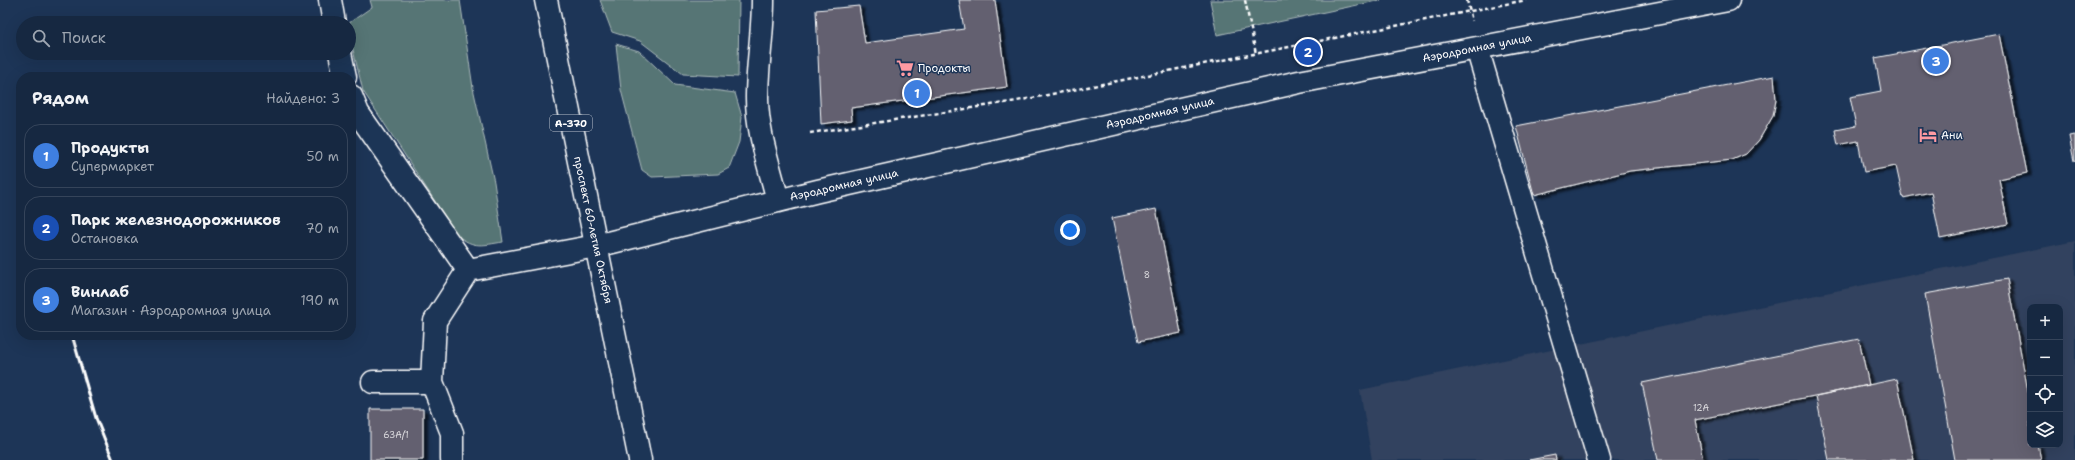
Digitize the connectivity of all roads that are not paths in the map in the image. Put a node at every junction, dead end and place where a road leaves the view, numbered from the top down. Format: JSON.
{"nodes":[{"id":1,"x":330,"y":0,"type":"edge"},
{"id":2,"x":546,"y":0,"type":"edge"},
{"id":3,"x":763,"y":0,"type":"edge"},
{"id":4,"x":1728,"y":0,"type":"edge"},
{"id":5,"x":333,"y":16,"type":"edge"},
{"id":6,"x":1477,"y":48,"type":"junction"},
{"id":7,"x":341,"y":60,"type":"edge"},
{"id":8,"x":344,"y":72,"type":"edge"},
{"id":9,"x":356,"y":108,"type":"edge"},
{"id":10,"x":778,"y":201,"type":"junction"},
{"id":11,"x":596,"y":246,"type":"junction"},
{"id":12,"x":468,"y":270,"type":"junction"},
{"id":13,"x":373,"y":382,"type":"dead end"},
{"id":14,"x":432,"y":382,"type":"junction"},
{"id":15,"x":452,"y":460,"type":"edge"},
{"id":16,"x":640,"y":460,"type":"edge"},
{"id":17,"x":1599,"y":460,"type":"edge"}],
"edges":[{"from":1,"to":5,"type":"main road"},
{"from":2,"to":11,"type":"main road","name":"проспект 60-летия Октября","number":"А-370"},
{"from":3,"to":10,"type":"main road"},
{"from":4,"to":6,"type":"main road","name":"Аэродромная улица"},
{"from":6,"to":10,"type":"main road","name":"Аэродромная улица"},
{"from":6,"to":17,"type":"main road"},
{"from":7,"to":8,"type":"main road"},
{"from":9,"to":12,"type":"main road"},
{"from":10,"to":11,"type":"main road","name":"Аэродромная улица"},
{"from":11,"to":12,"type":"main road","name":"Аэродромная улица"},
{"from":11,"to":16,"type":"main road","name":"проспект 60-летия Октября","number":"А-370"},
{"from":12,"to":14,"type":"main road"},
{"from":13,"to":14,"type":"main road"},
{"from":14,"to":15,"type":"main road"}]}
